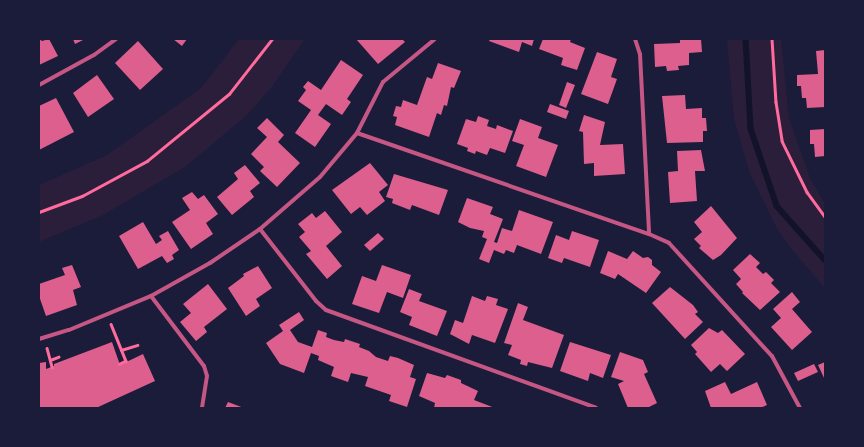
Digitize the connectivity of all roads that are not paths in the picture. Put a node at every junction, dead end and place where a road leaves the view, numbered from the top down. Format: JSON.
{"nodes":[{"id":1,"x":116,"y":39,"type":"edge"},
{"id":2,"x":435,"y":39,"type":"edge"},
{"id":3,"x":635,"y":39,"type":"edge"},
{"id":4,"x":39,"y":85,"type":"edge"},
{"id":5,"x":357,"y":133,"type":"junction"},
{"id":6,"x":260,"y":229,"type":"junction"},
{"id":7,"x":649,"y":234,"type":"junction"},
{"id":8,"x":151,"y":296,"type":"junction"},
{"id":9,"x":41,"y":338,"type":"edge"},
{"id":10,"x":202,"y":408,"type":"edge"},
{"id":11,"x":596,"y":408,"type":"edge"},
{"id":12,"x":800,"y":408,"type":"edge"}],
"edges":[{"from":1,"to":4,"type":"street"},
{"from":2,"to":5,"type":"street"},
{"from":3,"to":7,"type":"street"},
{"from":5,"to":6,"type":"street"},
{"from":5,"to":7,"type":"street"},
{"from":6,"to":8,"type":"street"},
{"from":6,"to":11,"type":"street"},
{"from":7,"to":12,"type":"street"},
{"from":8,"to":9,"type":"street"},
{"from":8,"to":10,"type":"street"}]}
